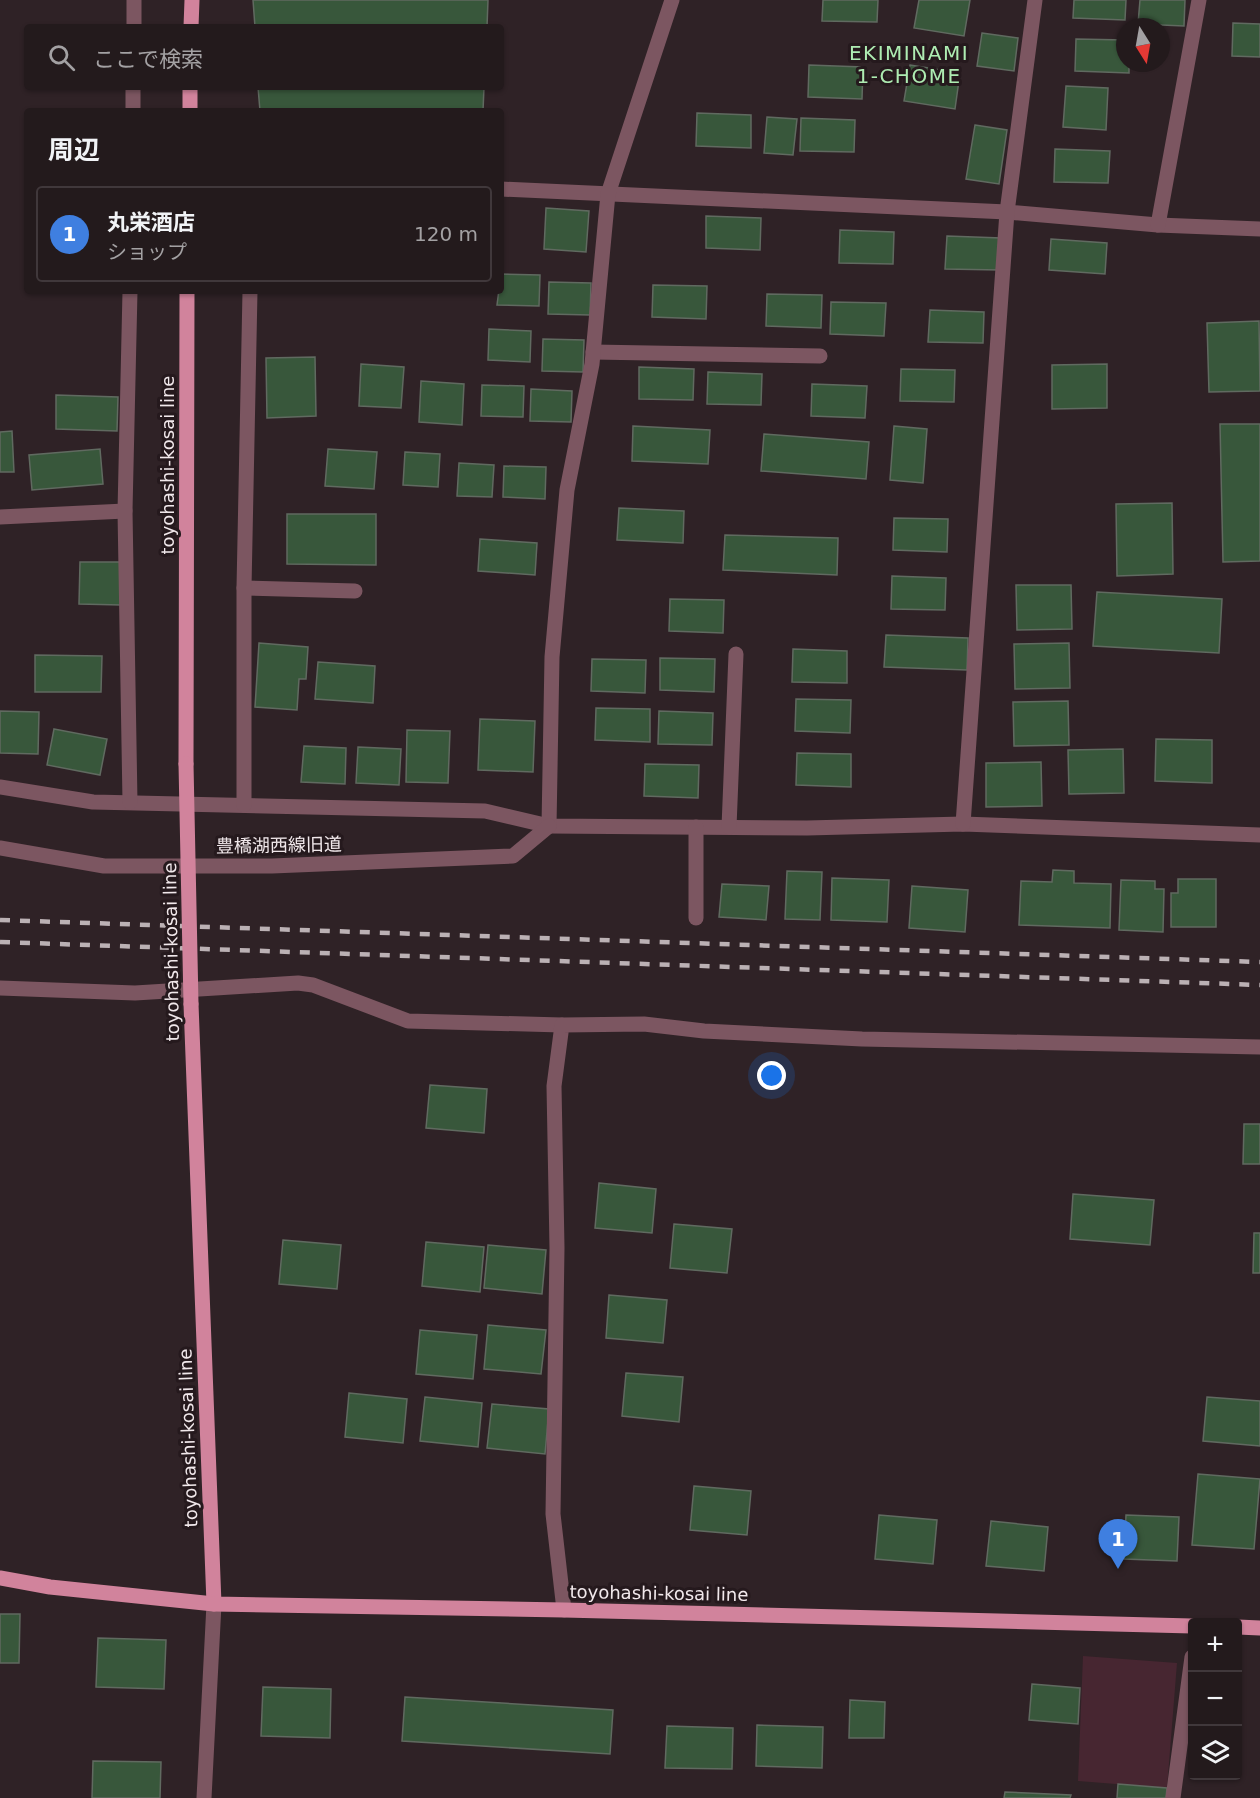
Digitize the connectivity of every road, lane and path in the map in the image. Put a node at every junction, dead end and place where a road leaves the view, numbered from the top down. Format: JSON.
{"nodes":[{"id":1,"x":134,"y":0,"type":"edge"},
{"id":2,"x":192,"y":0,"type":"edge"},
{"id":3,"x":672,"y":0,"type":"edge"},
{"id":4,"x":1035,"y":0,"type":"edge"},
{"id":5,"x":1200,"y":0,"type":"edge"},
{"id":6,"x":134,"y":24,"type":"edge"},
{"id":7,"x":191,"y":24,"type":"edge"},
{"id":8,"x":134,"y":90,"type":"edge"},
{"id":9,"x":190,"y":90,"type":"edge"},
{"id":10,"x":133,"y":108,"type":"edge"},
{"id":11,"x":190,"y":108,"type":"edge"},
{"id":12,"x":504,"y":189,"type":"edge"},
{"id":13,"x":608,"y":194,"type":"junction"},
{"id":14,"x":1008,"y":212,"type":"junction"},
{"id":15,"x":1158,"y":225,"type":"junction"},
{"id":16,"x":1260,"y":229,"type":"edge"},
{"id":17,"x":130,"y":294,"type":"edge"},
{"id":18,"x":187,"y":294,"type":"edge"},
{"id":19,"x":250,"y":294,"type":"edge"},
{"id":20,"x":593,"y":352,"type":"junction"},
{"id":21,"x":820,"y":356,"type":"dead end"},
{"id":22,"x":125,"y":511,"type":"junction"},
{"id":23,"x":0,"y":517,"type":"edge"},
{"id":24,"x":244,"y":588,"type":"junction"},
{"id":25,"x":355,"y":591,"type":"dead end"},
{"id":26,"x":736,"y":654,"type":"dead end"},
{"id":27,"x":0,"y":787,"type":"edge"},
{"id":28,"x":130,"y":802,"type":"junction"},
{"id":29,"x":244,"y":805,"type":"junction"},
{"id":30,"x":963,"y":824,"type":"junction"},
{"id":31,"x":549,"y":826,"type":"junction"},
{"id":32,"x":696,"y":827,"type":"junction"},
{"id":33,"x":729,"y":827,"type":"junction"},
{"id":34,"x":1260,"y":835,"type":"edge"},
{"id":35,"x":0,"y":848,"type":"edge"},
{"id":36,"x":696,"y":918,"type":"dead end"},
{"id":37,"x":0,"y":988,"type":"edge"},
{"id":38,"x":562,"y":1025,"type":"junction"},
{"id":39,"x":1260,"y":1047,"type":"edge"},
{"id":40,"x":0,"y":1578,"type":"edge"},
{"id":41,"x":214,"y":1604,"type":"junction"},
{"id":42,"x":564,"y":1610,"type":"junction"},
{"id":43,"x":1188,"y":1626,"type":"edge"},
{"id":44,"x":1242,"y":1627,"type":"edge"},
{"id":45,"x":1260,"y":1628,"type":"edge"},
{"id":46,"x":1190,"y":1672,"type":"edge"},
{"id":47,"x":204,"y":1798,"type":"edge"},
{"id":48,"x":1173,"y":1798,"type":"edge"}],
"edges":[{"from":1,"to":6,"type":"street"},
{"from":2,"to":7,"type":"main road"},
{"from":3,"to":13,"type":"street"},
{"from":4,"to":14,"type":"street"},
{"from":5,"to":15,"type":"street"},
{"from":8,"to":10,"type":"street"},
{"from":9,"to":11,"type":"main road"},
{"from":12,"to":13,"type":"street"},
{"from":13,"to":14,"type":"street"},
{"from":13,"to":20,"type":"street"},
{"from":14,"to":15,"type":"street"},
{"from":14,"to":30,"type":"street"},
{"from":15,"to":16,"type":"street"},
{"from":17,"to":22,"type":"street"},
{"from":18,"to":41,"type":"main road","name":"toyohashi-kosai line","bridge":true},
{"from":19,"to":24,"type":"street"},
{"from":20,"to":21,"type":"street"},
{"from":20,"to":31,"type":"street"},
{"from":22,"to":23,"type":"street"},
{"from":22,"to":28,"type":"street"},
{"from":24,"to":25,"type":"street"},
{"from":24,"to":29,"type":"street"},
{"from":26,"to":33,"type":"street"},
{"from":27,"to":28,"type":"street"},
{"from":28,"to":29,"type":"street"},
{"from":29,"to":31,"type":"street"},
{"from":30,"to":33,"type":"street"},
{"from":30,"to":34,"type":"street"},
{"from":31,"to":32,"type":"street"},
{"from":31,"to":35,"type":"street","name":"豊橋湖西線旧道"},
{"from":32,"to":33,"type":"street"},
{"from":32,"to":36,"type":"street"},
{"from":37,"to":38,"type":"street"},
{"from":38,"to":39,"type":"street"},
{"from":38,"to":42,"type":"street"},
{"from":40,"to":41,"type":"main road"},
{"from":41,"to":42,"type":"main road","name":"toyohashi-kosai line"},
{"from":41,"to":47,"type":"street"},
{"from":42,"to":43,"type":"main road","name":"toyohashi-kosai line"},
{"from":44,"to":45,"type":"main road"},
{"from":46,"to":48,"type":"street"}]}
